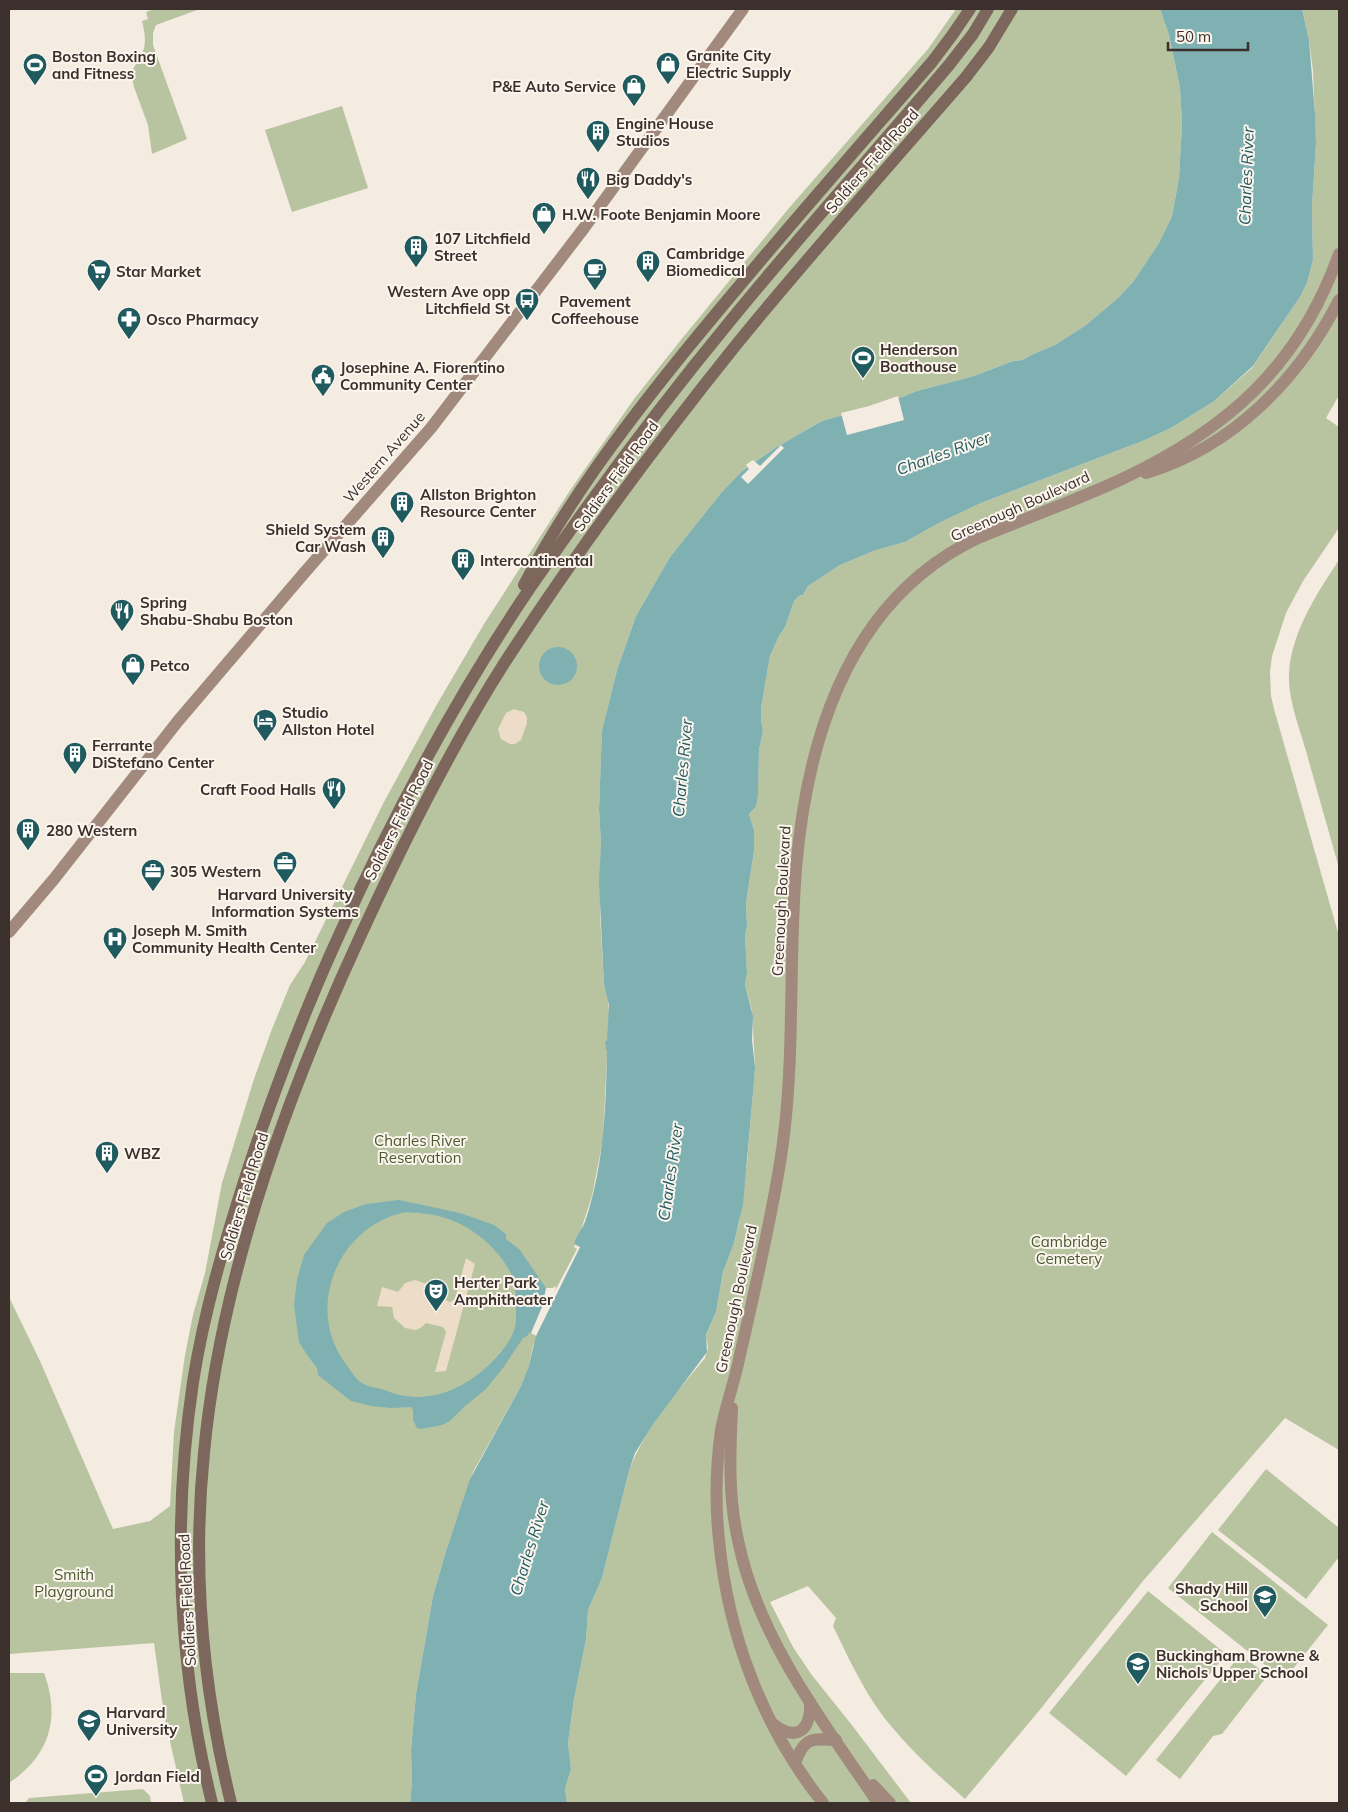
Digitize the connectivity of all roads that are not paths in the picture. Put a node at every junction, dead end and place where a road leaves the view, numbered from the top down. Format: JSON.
{"nodes":[{"id":1,"x":743,"y":9,"type":"edge"},
{"id":2,"x":970,"y":9,"type":"edge"},
{"id":3,"x":988,"y":9,"type":"edge"},
{"id":4,"x":1012,"y":9,"type":"edge"},
{"id":5,"x":1339,"y":254,"type":"edge"},
{"id":6,"x":1339,"y":300,"type":"edge"},
{"id":7,"x":1119,"y":480,"type":"junction"},
{"id":8,"x":502,"y":630,"type":"junction"},
{"id":9,"x":9,"y":932,"type":"edge"},
{"id":10,"x":733,"y":1388,"type":"junction"},
{"id":11,"x":810,"y":1702,"type":"junction"},
{"id":12,"x":771,"y":1722,"type":"junction"},
{"id":13,"x":836,"y":1740,"type":"junction"},
{"id":14,"x":849,"y":1760,"type":"junction"},
{"id":15,"x":795,"y":1763,"type":"junction"},
{"id":16,"x":212,"y":1803,"type":"edge"},
{"id":17,"x":231,"y":1803,"type":"edge"},
{"id":18,"x":823,"y":1803,"type":"edge"},
{"id":19,"x":878,"y":1803,"type":"edge"},
{"id":20,"x":890,"y":1803,"type":"edge"}],
"edges":[{"from":1,"to":9,"type":"main road","name":"Western Avenue"},
{"from":2,"to":8,"type":"main road"},
{"from":3,"to":8,"type":"main road","name":"Soldiers Field Road"},
{"from":4,"to":17,"type":"main road","name":"Soldiers Field Road"},
{"from":5,"to":7,"type":"main road","name":"Greenough Boulevard"},
{"from":6,"to":7,"type":"main road","name":"Greenough Boulevard"},
{"from":7,"to":10,"type":"main road","name":"Greenough Boulevard"},
{"from":8,"to":16,"type":"main road","name":"Soldiers Field Road"},
{"from":10,"to":11,"type":"main road","name":"Greenough Boulevard"},
{"from":10,"to":12,"type":"main road","name":"Greenough Boulevard"},
{"from":11,"to":12,"type":"main road"},
{"from":11,"to":13,"type":"main road","name":"Greenough Boulevard"},
{"from":12,"to":15,"type":"main road","name":"Greenough Boulevard"},
{"from":13,"to":14,"type":"main road","name":"Greenough Boulevard"},
{"from":13,"to":15,"type":"main road"},
{"from":14,"to":19,"type":"main road","name":"Greenough Boulevard"},
{"from":14,"to":20,"type":"main road","name":"Greenough Boulevard"},
{"from":15,"to":18,"type":"main road","name":"Greenough Boulevard"}]}
